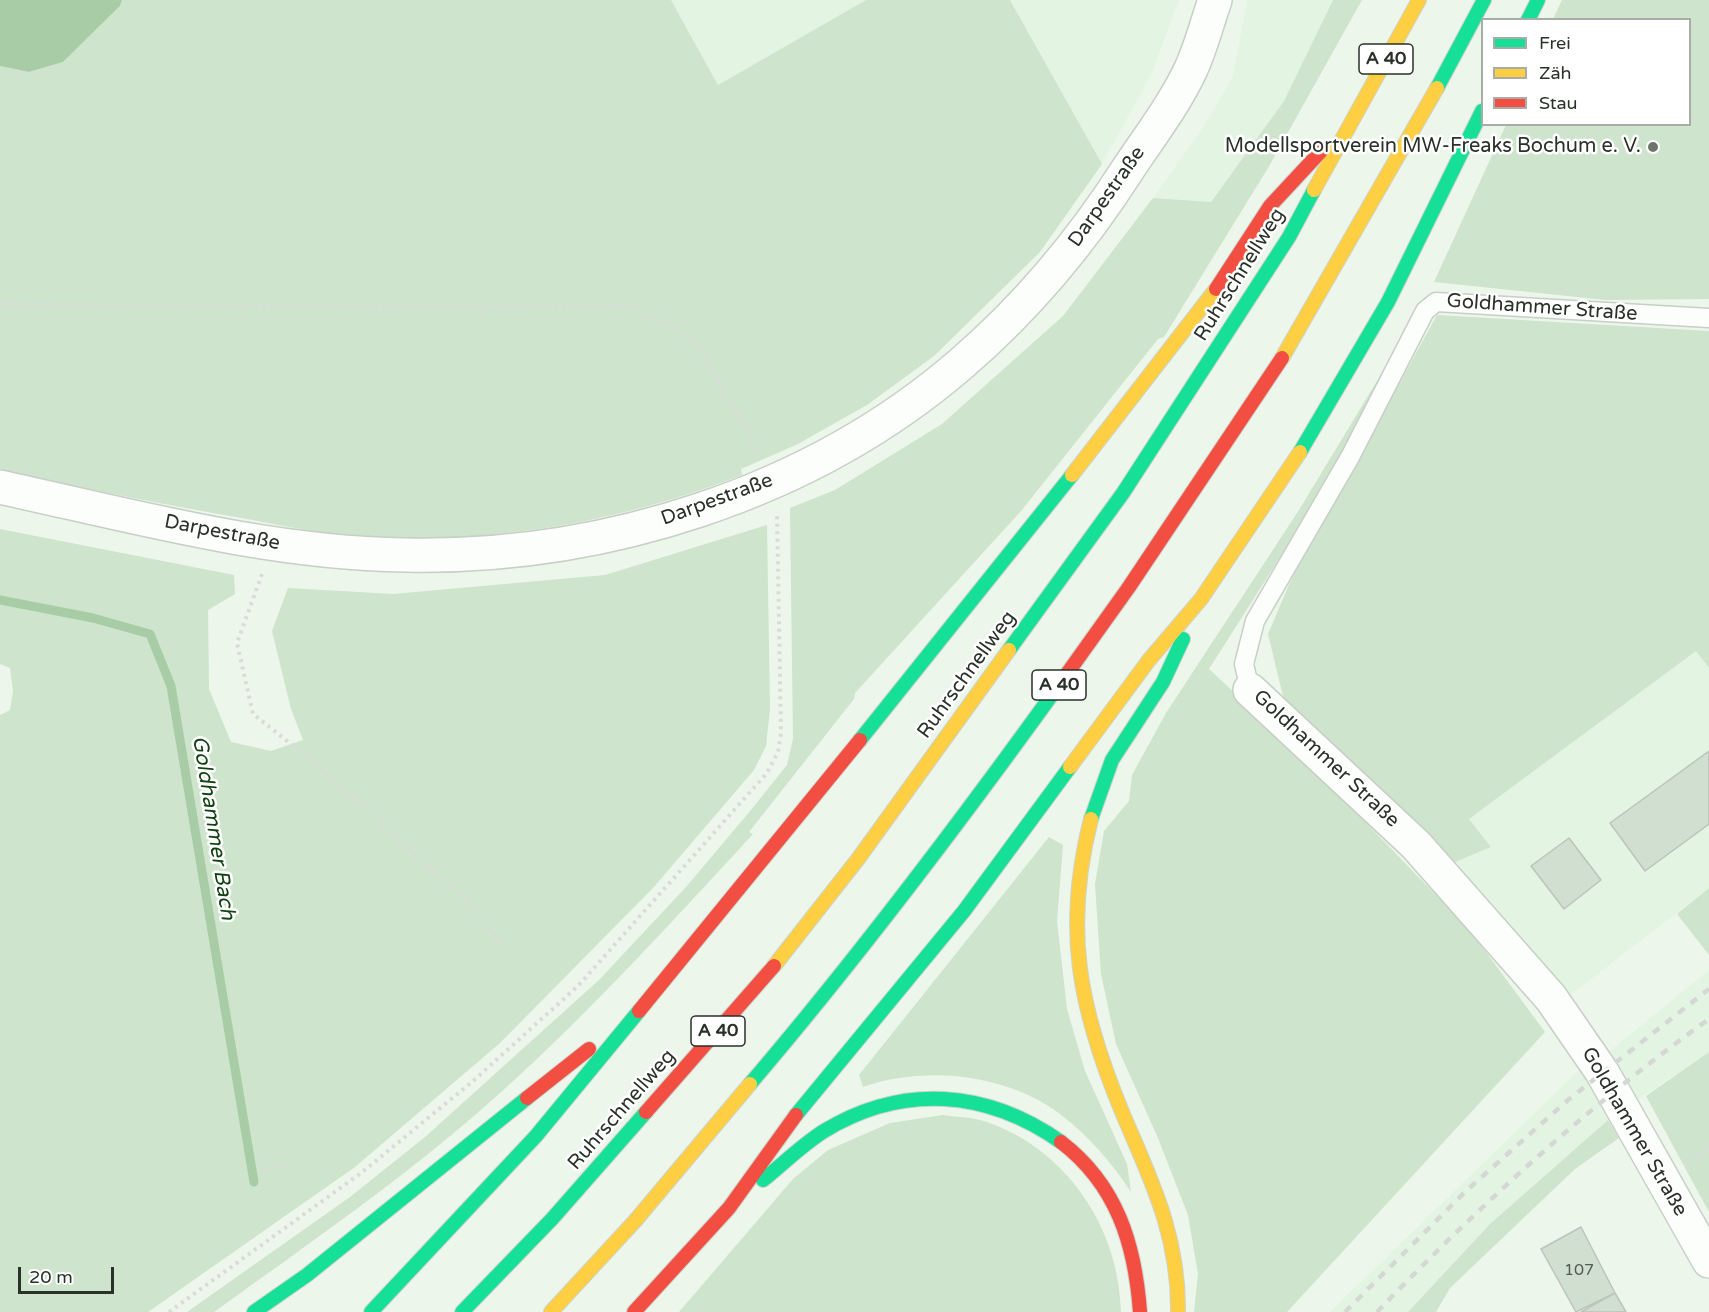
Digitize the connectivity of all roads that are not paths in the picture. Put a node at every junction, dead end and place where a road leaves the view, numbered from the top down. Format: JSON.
{"nodes":[{"id":1,"x":1215,"y":0,"type":"edge"},
{"id":2,"x":1419,"y":0,"type":"edge"},
{"id":3,"x":1484,"y":0,"type":"edge"},
{"id":4,"x":1538,"y":0,"type":"edge"},
{"id":5,"x":1529,"y":18,"type":"edge"},
{"id":6,"x":1481,"y":113,"type":"edge"},
{"id":7,"x":1352,"y":117,"type":"junction"},
{"id":8,"x":1709,"y":318,"type":"edge"},
{"id":9,"x":0,"y":487,"type":"edge"},
{"id":10,"x":1201,"y":599,"type":"junction"},
{"id":11,"x":1250,"y":690,"type":"joint"},
{"id":12,"x":640,"y":1008,"type":"junction"},
{"id":13,"x":729,"y":1208,"type":"junction"},
{"id":14,"x":1709,"y":1261,"type":"edge"},
{"id":15,"x":254,"y":1312,"type":"edge"},
{"id":16,"x":371,"y":1312,"type":"edge"},
{"id":17,"x":462,"y":1312,"type":"edge"},
{"id":18,"x":551,"y":1312,"type":"edge"},
{"id":19,"x":634,"y":1312,"type":"edge"},
{"id":20,"x":1140,"y":1312,"type":"edge"},
{"id":21,"x":1178,"y":1312,"type":"edge"}],
"edges":[{"from":1,"to":9,"type":"street","name":"Darpestraße"},
{"from":2,"to":7,"type":"highway","name":"Ruhrschnellweg","number":"A 40"},
{"from":3,"to":18,"type":"highway","number":"A 40"},
{"from":4,"to":5,"type":"highway"},
{"from":6,"to":10,"type":"highway"},
{"from":7,"to":12,"type":"highway"},
{"from":7,"to":17,"type":"highway","name":"Ruhrschnellweg","number":"A 40"},
{"from":8,"to":11,"type":"lane","name":"Goldhammer Straße"},
{"from":10,"to":13,"type":"highway"},
{"from":10,"to":21,"type":"highway"},
{"from":11,"to":14,"type":"street","name":"Goldhammer Straße"},
{"from":12,"to":15,"type":"highway"},
{"from":12,"to":16,"type":"highway"},
{"from":13,"to":19,"type":"highway"},
{"from":13,"to":20,"type":"highway"}]}
